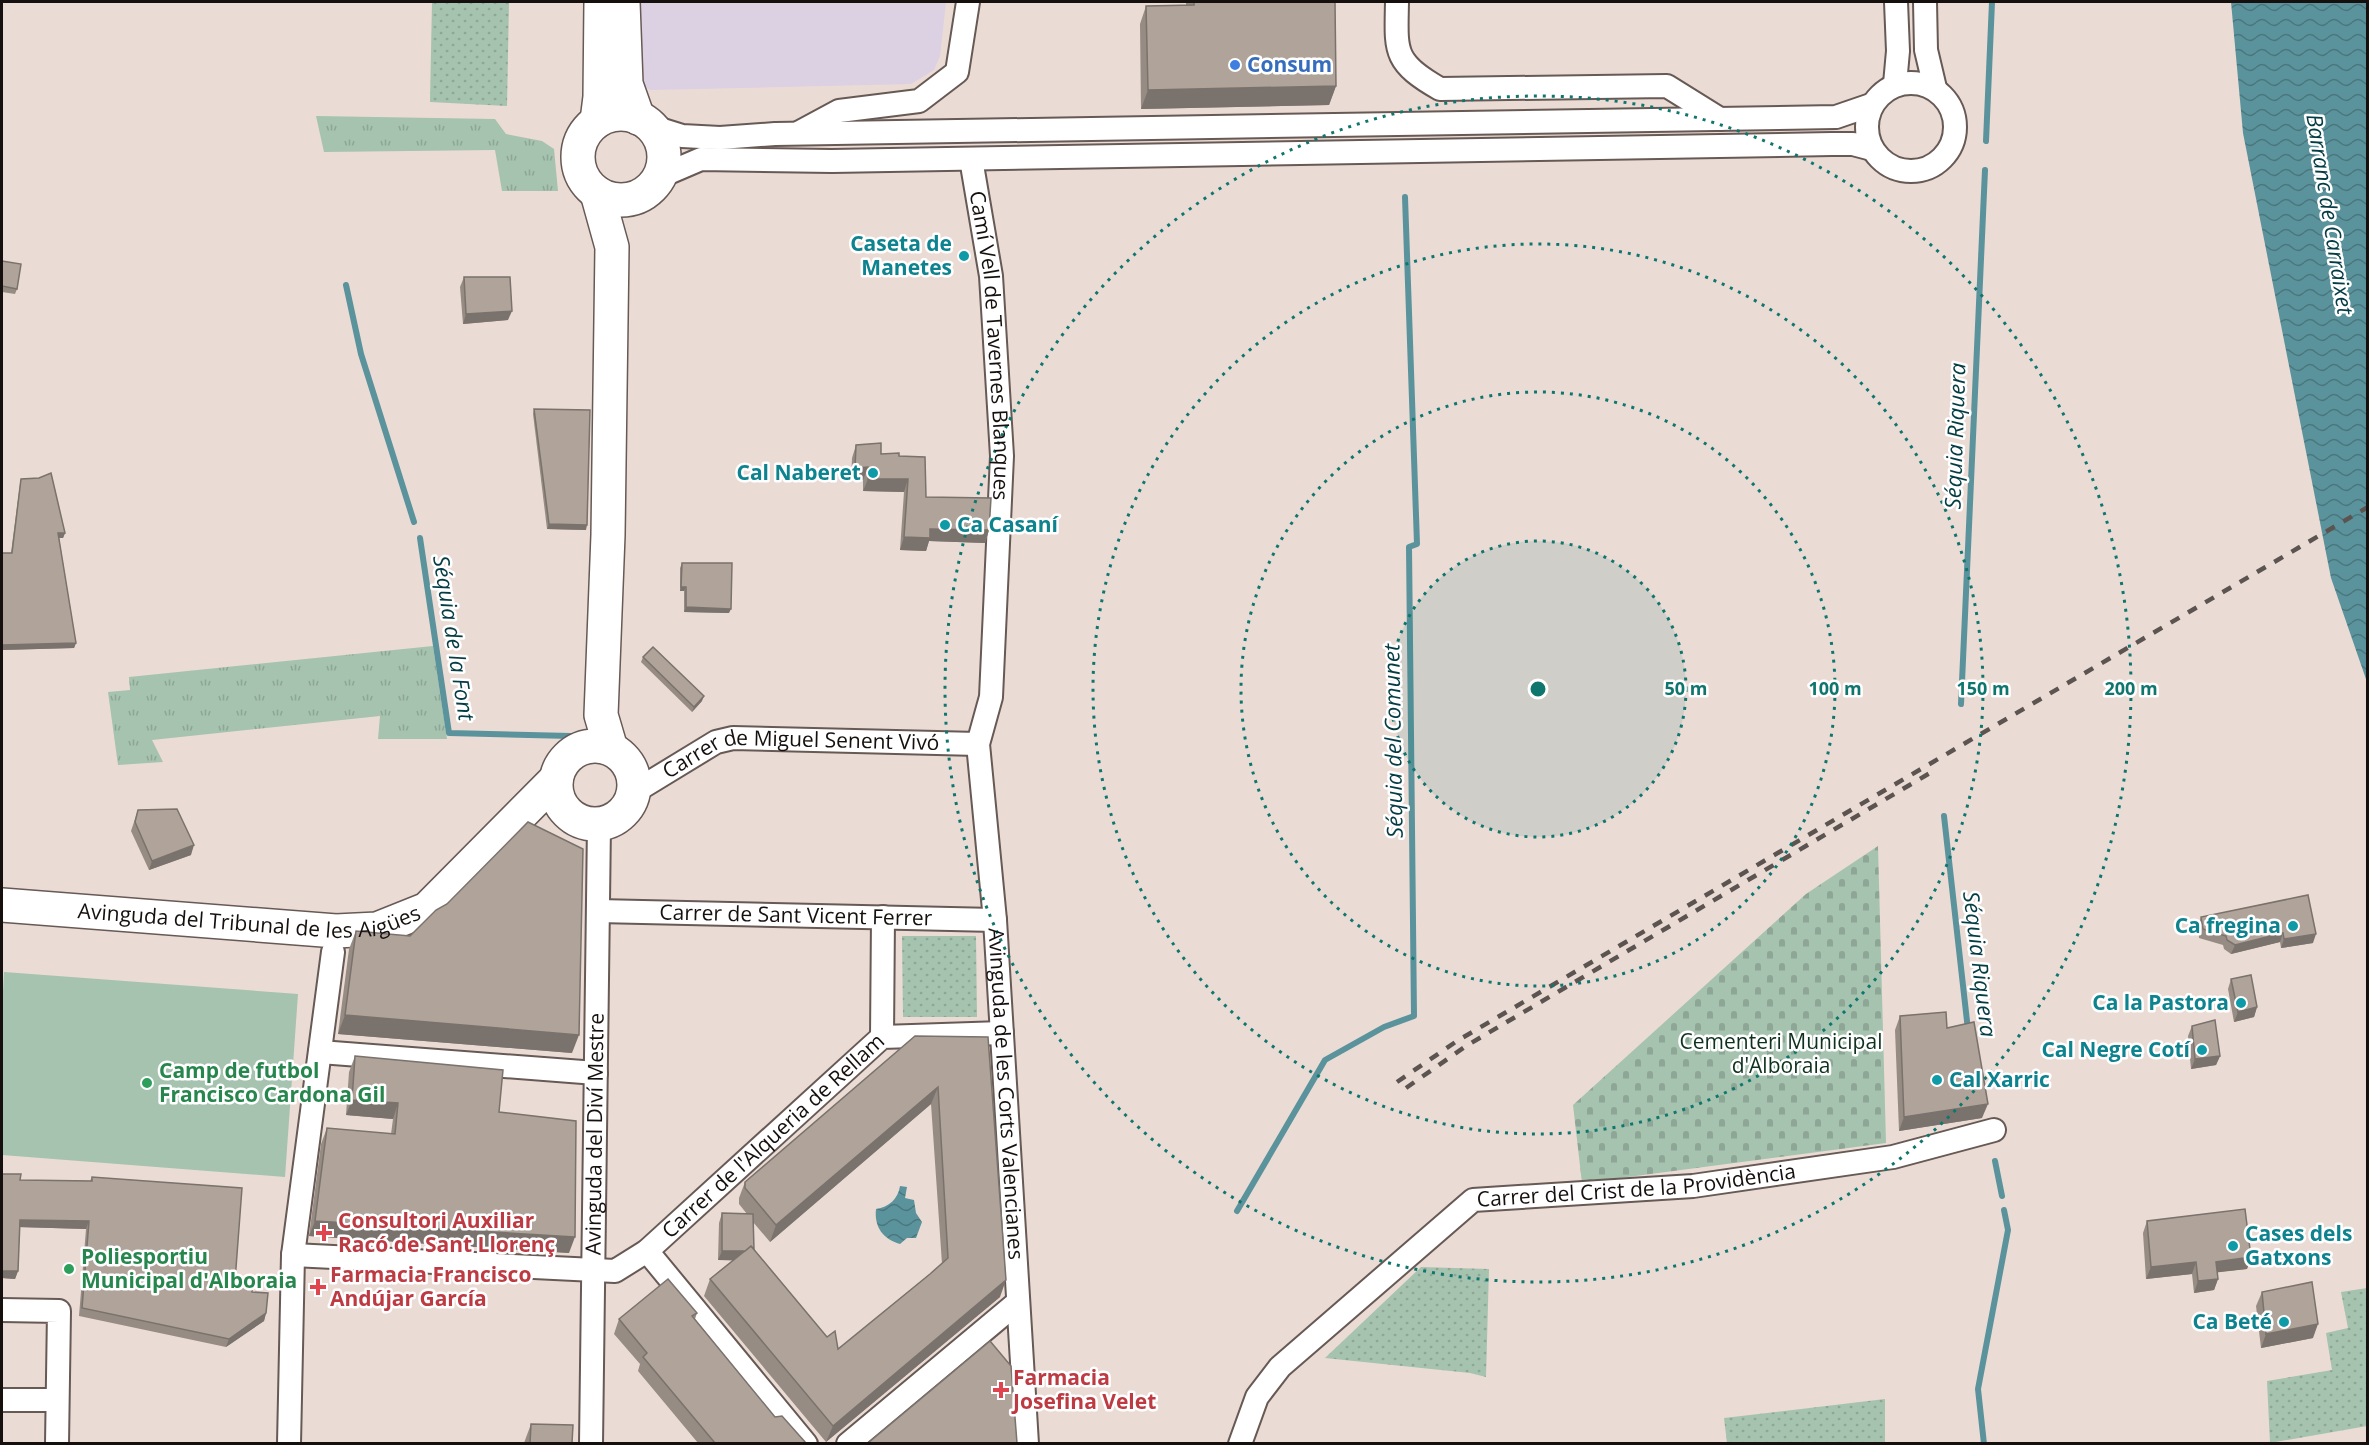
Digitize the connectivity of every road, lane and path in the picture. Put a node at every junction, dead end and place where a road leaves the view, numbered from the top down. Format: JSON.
{"nodes":[{"id":1,"x":601,"y":2,"type":"edge"},
{"id":2,"x":623,"y":2,"type":"edge"},
{"id":3,"x":968,"y":2,"type":"edge"},
{"id":4,"x":1397,"y":2,"type":"edge"},
{"id":5,"x":1896,"y":2,"type":"edge"},
{"id":6,"x":1925,"y":2,"type":"edge"},
{"id":7,"x":1895,"y":84,"type":"junction"},
{"id":8,"x":1935,"y":88,"type":"junction"},
{"id":9,"x":1871,"y":105,"type":"junction"},
{"id":10,"x":1720,"y":118,"type":"junction"},
{"id":11,"x":597,"y":121,"type":"junction"},
{"id":12,"x":644,"y":122,"type":"junction"},
{"id":13,"x":797,"y":134,"type":"junction"},
{"id":14,"x":1872,"y":149,"type":"junction"},
{"id":15,"x":971,"y":159,"type":"junction"},
{"id":16,"x":659,"y":177,"type":"junction"},
{"id":17,"x":597,"y":193,"type":"junction"},
{"id":18,"x":634,"y":198,"type":"junction"},
{"id":19,"x":612,"y":247,"type":"junction"},
{"id":20,"x":978,"y":744,"type":"junction"},
{"id":21,"x":597,"y":748,"type":"junction"},
{"id":22,"x":634,"y":792,"type":"junction"},
{"id":23,"x":559,"y":793,"type":"junction"},
{"id":24,"x":599,"y":824,"type":"junction"},
{"id":25,"x":2,"y":905,"type":"edge"},
{"id":26,"x":598,"y":911,"type":"junction"},
{"id":27,"x":883,"y":917,"type":"junction"},
{"id":28,"x":994,"y":920,"type":"junction"},
{"id":29,"x":333,"y":952,"type":"dead end"},
{"id":30,"x":1002,"y":1033,"type":"junction"},
{"id":31,"x":882,"y":1037,"type":"junction"},
{"id":32,"x":320,"y":1052,"type":"junction"},
{"id":33,"x":596,"y":1073,"type":"junction"},
{"id":34,"x":1994,"y":1130,"type":"dead end"},
{"id":35,"x":647,"y":1251,"type":"junction"},
{"id":36,"x":293,"y":1255,"type":"junction"},
{"id":37,"x":594,"y":1271,"type":"junction"},
{"id":38,"x":1018,"y":1302,"type":"junction"},
{"id":39,"x":2,"y":1310,"type":"edge"},
{"id":40,"x":2,"y":1400,"type":"edge"},
{"id":41,"x":57,"y":1400,"type":"junction"},
{"id":42,"x":57,"y":1443,"type":"edge"},
{"id":43,"x":289,"y":1443,"type":"edge"},
{"id":44,"x":591,"y":1443,"type":"edge"},
{"id":45,"x":806,"y":1443,"type":"edge"},
{"id":46,"x":848,"y":1443,"type":"edge"},
{"id":47,"x":1027,"y":1443,"type":"edge"},
{"id":48,"x":1240,"y":1443,"type":"edge"}],
"edges":[{"from":1,"to":11,"type":"street"},
{"from":2,"to":12,"type":"street"},
{"from":3,"to":13,"type":"street"},
{"from":4,"to":10,"type":"street"},
{"from":5,"to":7,"type":"street"},
{"from":6,"to":8,"type":"street"},
{"from":7,"to":8,"type":"street"},
{"from":7,"to":9,"type":"street"},
{"from":8,"to":14,"type":"street"},
{"from":9,"to":10,"type":"street"},
{"from":9,"to":14,"type":"street"},
{"from":10,"to":13,"type":"street"},
{"from":11,"to":12,"type":"street"},
{"from":11,"to":17,"type":"street"},
{"from":12,"to":13,"type":"street"},
{"from":12,"to":16,"type":"street"},
{"from":14,"to":15,"type":"street"},
{"from":15,"to":16,"type":"street"},
{"from":15,"to":20,"type":"street","name":"Camí Vell de Tavernes Blanques"},
{"from":16,"to":18,"type":"street"},
{"from":17,"to":18,"type":"street"},
{"from":17,"to":19,"type":"street"},
{"from":18,"to":19,"type":"street"},
{"from":19,"to":21,"type":"street"},
{"from":20,"to":22,"type":"street","name":"Carrer de Miguel Senent Vivó"},
{"from":20,"to":28,"type":"street","name":"Avinguda de les Corts Valencianes"},
{"from":21,"to":22,"type":"street"},
{"from":21,"to":23,"type":"street"},
{"from":22,"to":24,"type":"street"},
{"from":23,"to":24,"type":"street"},
{"from":23,"to":25,"type":"street","name":"Avinguda del Tribunal de les Aigües"},
{"from":24,"to":26,"type":"street","name":"Avinguda del Diví Mestre"},
{"from":26,"to":27,"type":"street","name":"Carrer de Sant Vicent Ferrer"},
{"from":26,"to":33,"type":"street","name":"Avinguda del Diví Mestre"},
{"from":27,"to":28,"type":"street","name":"Carrer de Sant Vicent Ferrer"},
{"from":27,"to":31,"type":"street"},
{"from":28,"to":30,"type":"street","name":"Avinguda de les Corts Valencianes"},
{"from":29,"to":32,"type":"street"},
{"from":30,"to":31,"type":"street","name":"Carrer de l'Alqueria de Rellam"},
{"from":30,"to":38,"type":"street","name":"Avinguda de les Corts Valencianes"},
{"from":31,"to":35,"type":"street","name":"Carrer de l'Alqueria de Rellam"},
{"from":32,"to":33,"type":"street"},
{"from":32,"to":36,"type":"street"},
{"from":33,"to":37,"type":"street","name":"Avinguda del Diví Mestre"},
{"from":34,"to":48,"type":"street","name":"Carrer del Crist de la Providència"},
{"from":35,"to":37,"type":"street","name":"Carrer de l'Alqueria de Rellam"},
{"from":35,"to":45,"type":"street"},
{"from":36,"to":37,"type":"street","name":"Carrer de l'Alqueria de Rellam"},
{"from":36,"to":43,"type":"street"},
{"from":37,"to":44,"type":"street","name":"Avinguda del Diví Mestre"},
{"from":38,"to":46,"type":"street"},
{"from":38,"to":47,"type":"street","name":"Avinguda de les Corts Valencianes"},
{"from":39,"to":41,"type":"street"},
{"from":40,"to":41,"type":"street"},
{"from":41,"to":42,"type":"street"}]}
